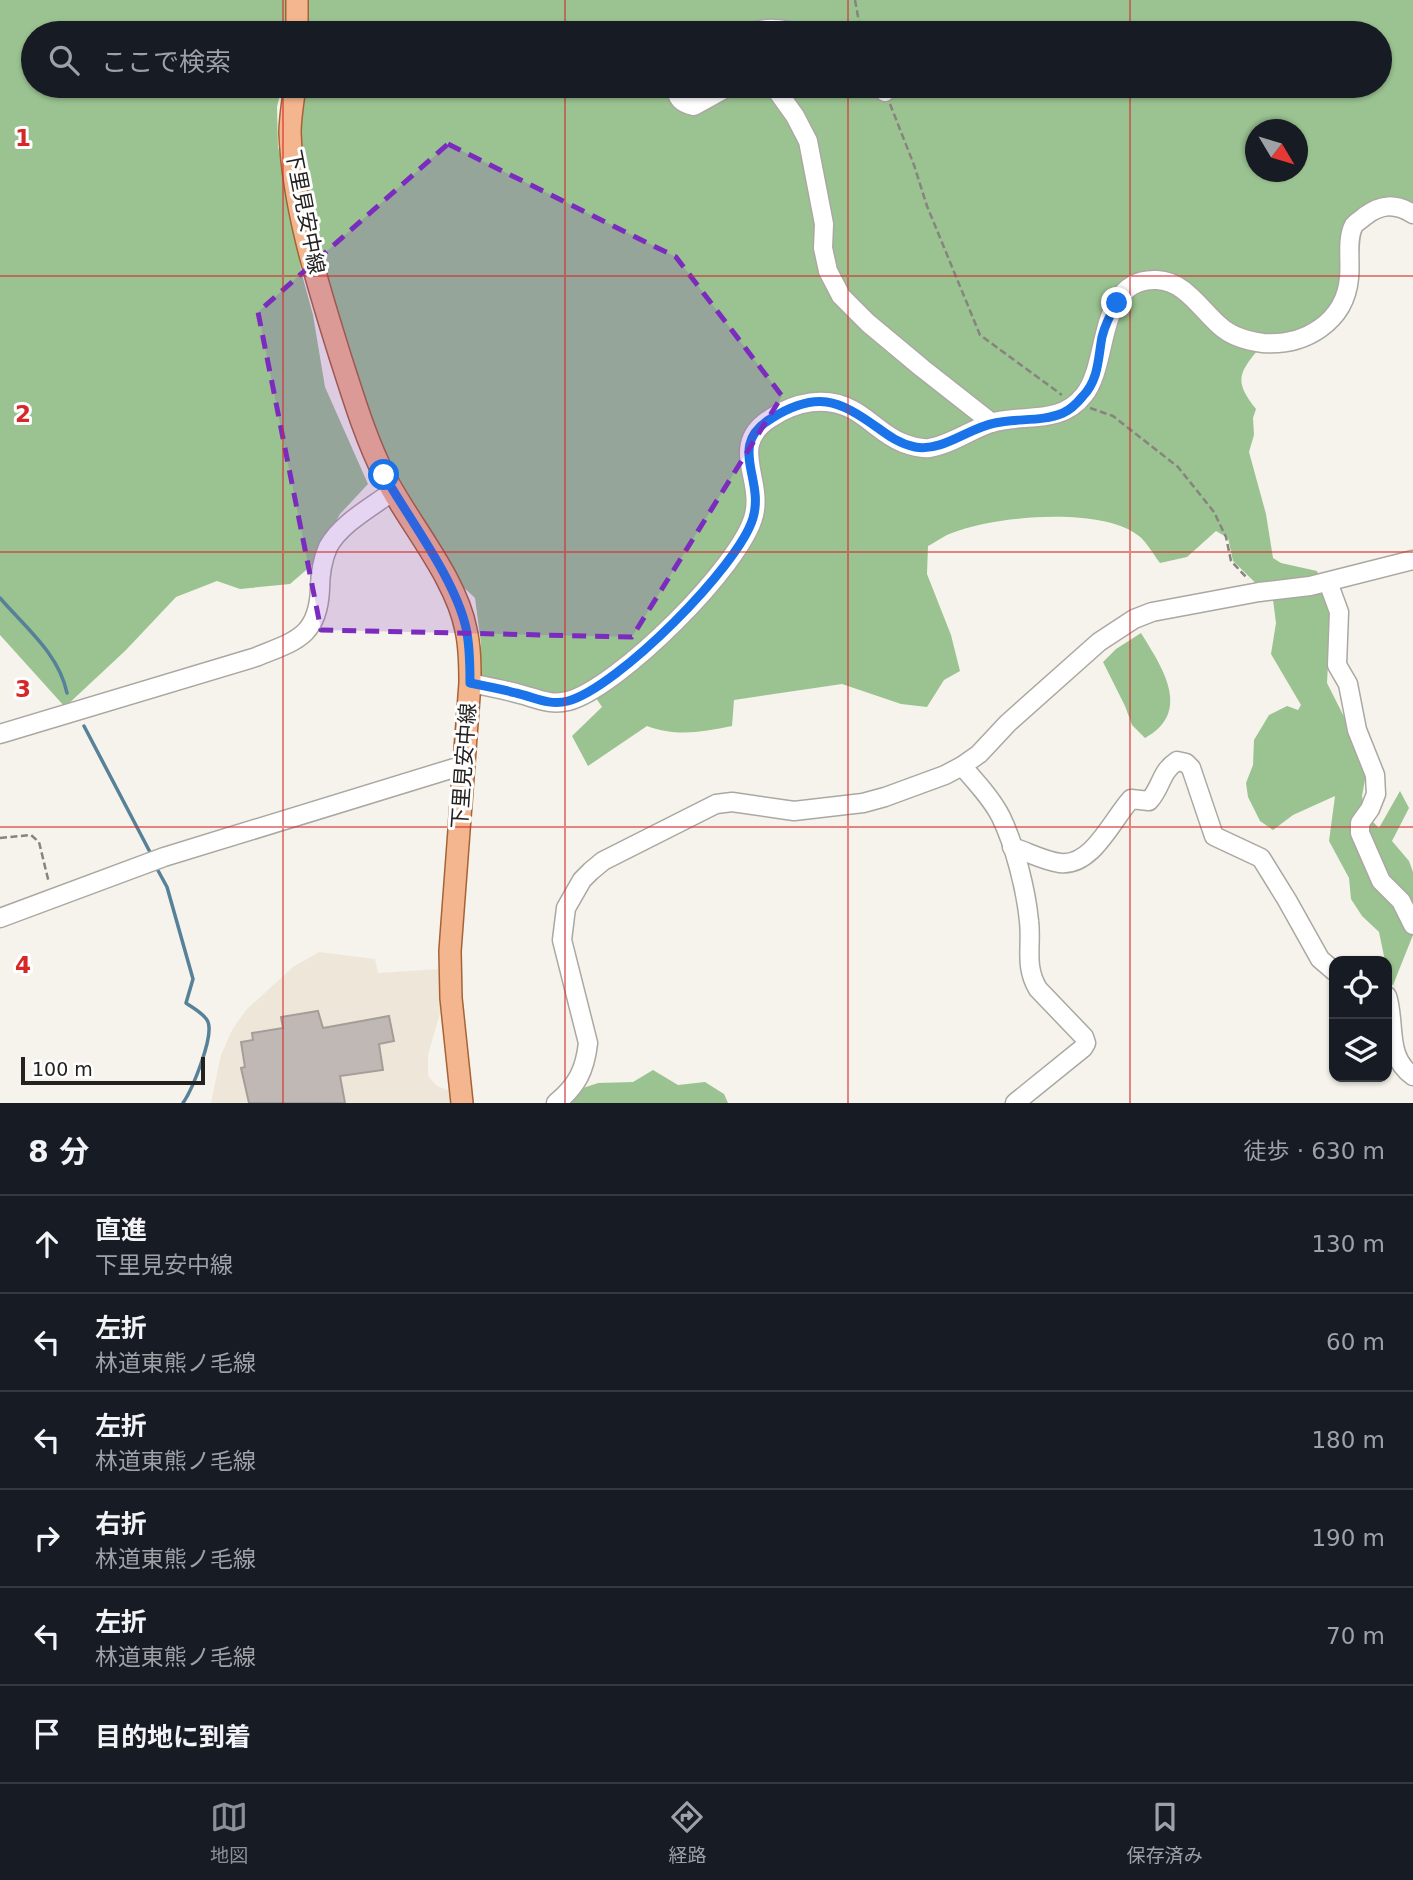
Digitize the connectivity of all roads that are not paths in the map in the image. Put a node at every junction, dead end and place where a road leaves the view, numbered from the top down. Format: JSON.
{"nodes":[{"id":1,"x":297,"y":0,"type":"edge"},
{"id":2,"x":297,"y":21,"type":"edge"},
{"id":3,"x":294,"y":98,"type":"edge"},
{"id":4,"x":679,"y":98,"type":"edge"},
{"id":5,"x":708,"y":98,"type":"edge"},
{"id":6,"x":782,"y":98,"type":"edge"},
{"id":7,"x":1413,"y":214,"type":"edge"},
{"id":8,"x":992,"y":423,"type":"junction"},
{"id":9,"x":393,"y":491,"type":"junction"},
{"id":10,"x":1413,"y":560,"type":"edge"},
{"id":11,"x":1328,"y":582,"type":"junction"},
{"id":12,"x":470,"y":683,"type":"junction"},
{"id":13,"x":0,"y":734,"type":"edge"},
{"id":14,"x":464,"y":765,"type":"junction"},
{"id":15,"x":962,"y":766,"type":"junction"},
{"id":16,"x":1012,"y":847,"type":"junction"},
{"id":17,"x":0,"y":918,"type":"edge"},
{"id":18,"x":1413,"y":925,"type":"edge"},
{"id":19,"x":1329,"y":967,"type":"edge"},
{"id":20,"x":1390,"y":1019,"type":"edge"},
{"id":21,"x":1413,"y":1076,"type":"edge"},
{"id":22,"x":462,"y":1103,"type":"edge"},
{"id":23,"x":556,"y":1103,"type":"edge"},
{"id":24,"x":1015,"y":1103,"type":"edge"}],
"edges":[{"from":1,"to":2,"type":"main road"},
{"from":3,"to":9,"type":"main road","name":"下里見安中線"},
{"from":4,"to":5,"type":"street"},
{"from":6,"to":8,"type":"street"},
{"from":7,"to":8,"type":"street"},
{"from":8,"to":12,"type":"street"},
{"from":9,"to":12,"type":"main road","name":"下里見安中線"},
{"from":9,"to":13,"type":"street"},
{"from":10,"to":11,"type":"street"},
{"from":11,"to":15,"type":"street"},
{"from":11,"to":18,"type":"street"},
{"from":12,"to":14,"type":"main road","name":"下里見安中線"},
{"from":14,"to":17,"type":"street"},
{"from":14,"to":22,"type":"main road","name":"下里見安中線"},
{"from":15,"to":16,"type":"street"},
{"from":15,"to":23,"type":"street"},
{"from":16,"to":19,"type":"street"},
{"from":16,"to":24,"type":"street"},
{"from":20,"to":21,"type":"street"}]}
